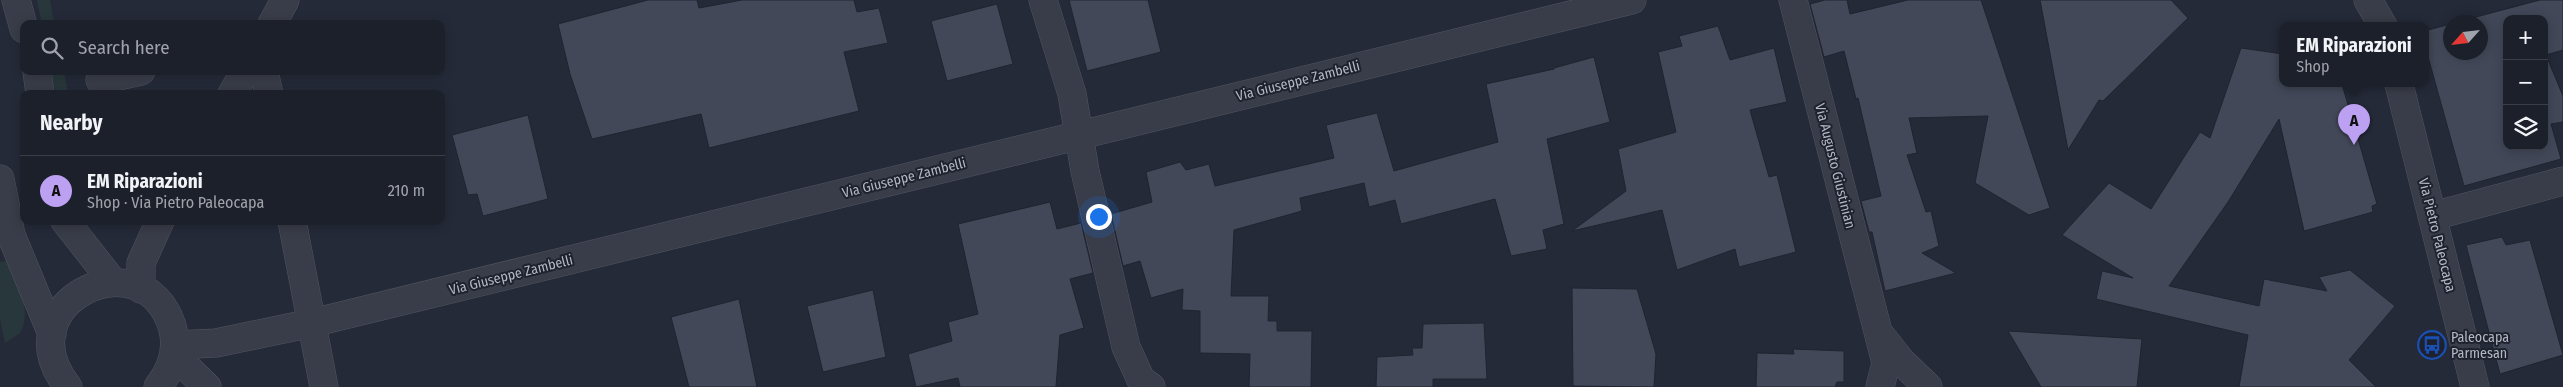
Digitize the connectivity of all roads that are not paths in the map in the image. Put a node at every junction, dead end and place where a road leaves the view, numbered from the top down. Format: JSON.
{"nodes":[{"id":1,"x":16,"y":0,"type":"edge"},
{"id":2,"x":285,"y":0,"type":"edge"},
{"id":3,"x":1043,"y":0,"type":"edge"},
{"id":4,"x":1632,"y":0,"type":"edge"},
{"id":5,"x":1793,"y":0,"type":"edge"},
{"id":6,"x":2368,"y":0,"type":"edge"},
{"id":7,"x":2381,"y":0,"type":"edge"},
{"id":8,"x":22,"y":20,"type":"edge"},
{"id":9,"x":274,"y":20,"type":"edge"},
{"id":10,"x":2382,"y":22,"type":"edge"},
{"id":11,"x":2384,"y":22,"type":"edge"},
{"id":12,"x":38,"y":75,"type":"edge"},
{"id":13,"x":123,"y":75,"type":"edge"},
{"id":14,"x":243,"y":75,"type":"edge"},
{"id":15,"x":265,"y":75,"type":"edge"},
{"id":16,"x":100,"y":80,"type":"dead end"},
{"id":17,"x":2400,"y":87,"type":"edge"},
{"id":18,"x":39,"y":90,"type":"edge"},
{"id":19,"x":234,"y":90,"type":"edge"},
{"id":20,"x":268,"y":90,"type":"edge"},
{"id":21,"x":1079,"y":135,"type":"junction"},
{"id":22,"x":0,"y":179,"type":"edge"},
{"id":23,"x":2563,"y":181,"type":"edge"},
{"id":24,"x":2433,"y":216,"type":"junction"},
{"id":25,"x":68,"y":225,"type":"edge"},
{"id":26,"x":158,"y":225,"type":"edge"},
{"id":27,"x":293,"y":225,"type":"edge"},
{"id":28,"x":113,"y":282,"type":"junction"},
{"id":29,"x":141,"y":289,"type":"junction"},
{"id":30,"x":312,"y":324,"type":"junction"},
{"id":31,"x":1878,"y":332,"type":"junction"},
{"id":32,"x":52,"y":334,"type":"junction"},
{"id":33,"x":174,"y":350,"type":"junction"},
{"id":34,"x":68,"y":387,"type":"edge"},
{"id":35,"x":158,"y":387,"type":"edge"},
{"id":36,"x":207,"y":387,"type":"edge"},
{"id":37,"x":324,"y":387,"type":"edge"},
{"id":38,"x":1151,"y":387,"type":"edge"},
{"id":39,"x":1880,"y":387,"type":"edge"},
{"id":40,"x":1928,"y":387,"type":"edge"},
{"id":41,"x":2475,"y":387,"type":"edge"}],
"edges":[{"from":1,"to":8,"type":"street"},
{"from":2,"to":9,"type":"street"},
{"from":3,"to":21,"type":"street"},
{"from":4,"to":21,"type":"street","name":"Via Giuseppe Zambelli"},
{"from":5,"to":31,"type":"street","name":"Via Augusto Giustinian"},
{"from":6,"to":10,"type":"street"},
{"from":7,"to":11,"type":"street"},
{"from":12,"to":18,"type":"street"},
{"from":13,"to":16,"type":"street"},
{"from":14,"to":19,"type":"street"},
{"from":15,"to":20,"type":"street"},
{"from":17,"to":24,"type":"street","name":"Via Pietro Paleocapa"},
{"from":21,"to":30,"type":"street","name":"Via Giuseppe Zambelli"},
{"from":21,"to":38,"type":"street"},
{"from":22,"to":32,"type":"street"},
{"from":23,"to":24,"type":"street"},
{"from":24,"to":41,"type":"street","name":"Via Pietro Paleocapa"},
{"from":25,"to":28,"type":"street"},
{"from":26,"to":29,"type":"street"},
{"from":27,"to":30,"type":"street"},
{"from":28,"to":29,"type":"street"},
{"from":28,"to":32,"type":"street"},
{"from":29,"to":33,"type":"street"},
{"from":30,"to":33,"type":"street","name":"Via Giuseppe Zambelli"},
{"from":30,"to":37,"type":"street"},
{"from":31,"to":39,"type":"street","name":"Via Augusto Giustinian"},
{"from":31,"to":40,"type":"street"},
{"from":32,"to":34,"type":"street"},
{"from":33,"to":35,"type":"street"},
{"from":33,"to":36,"type":"street"}]}
